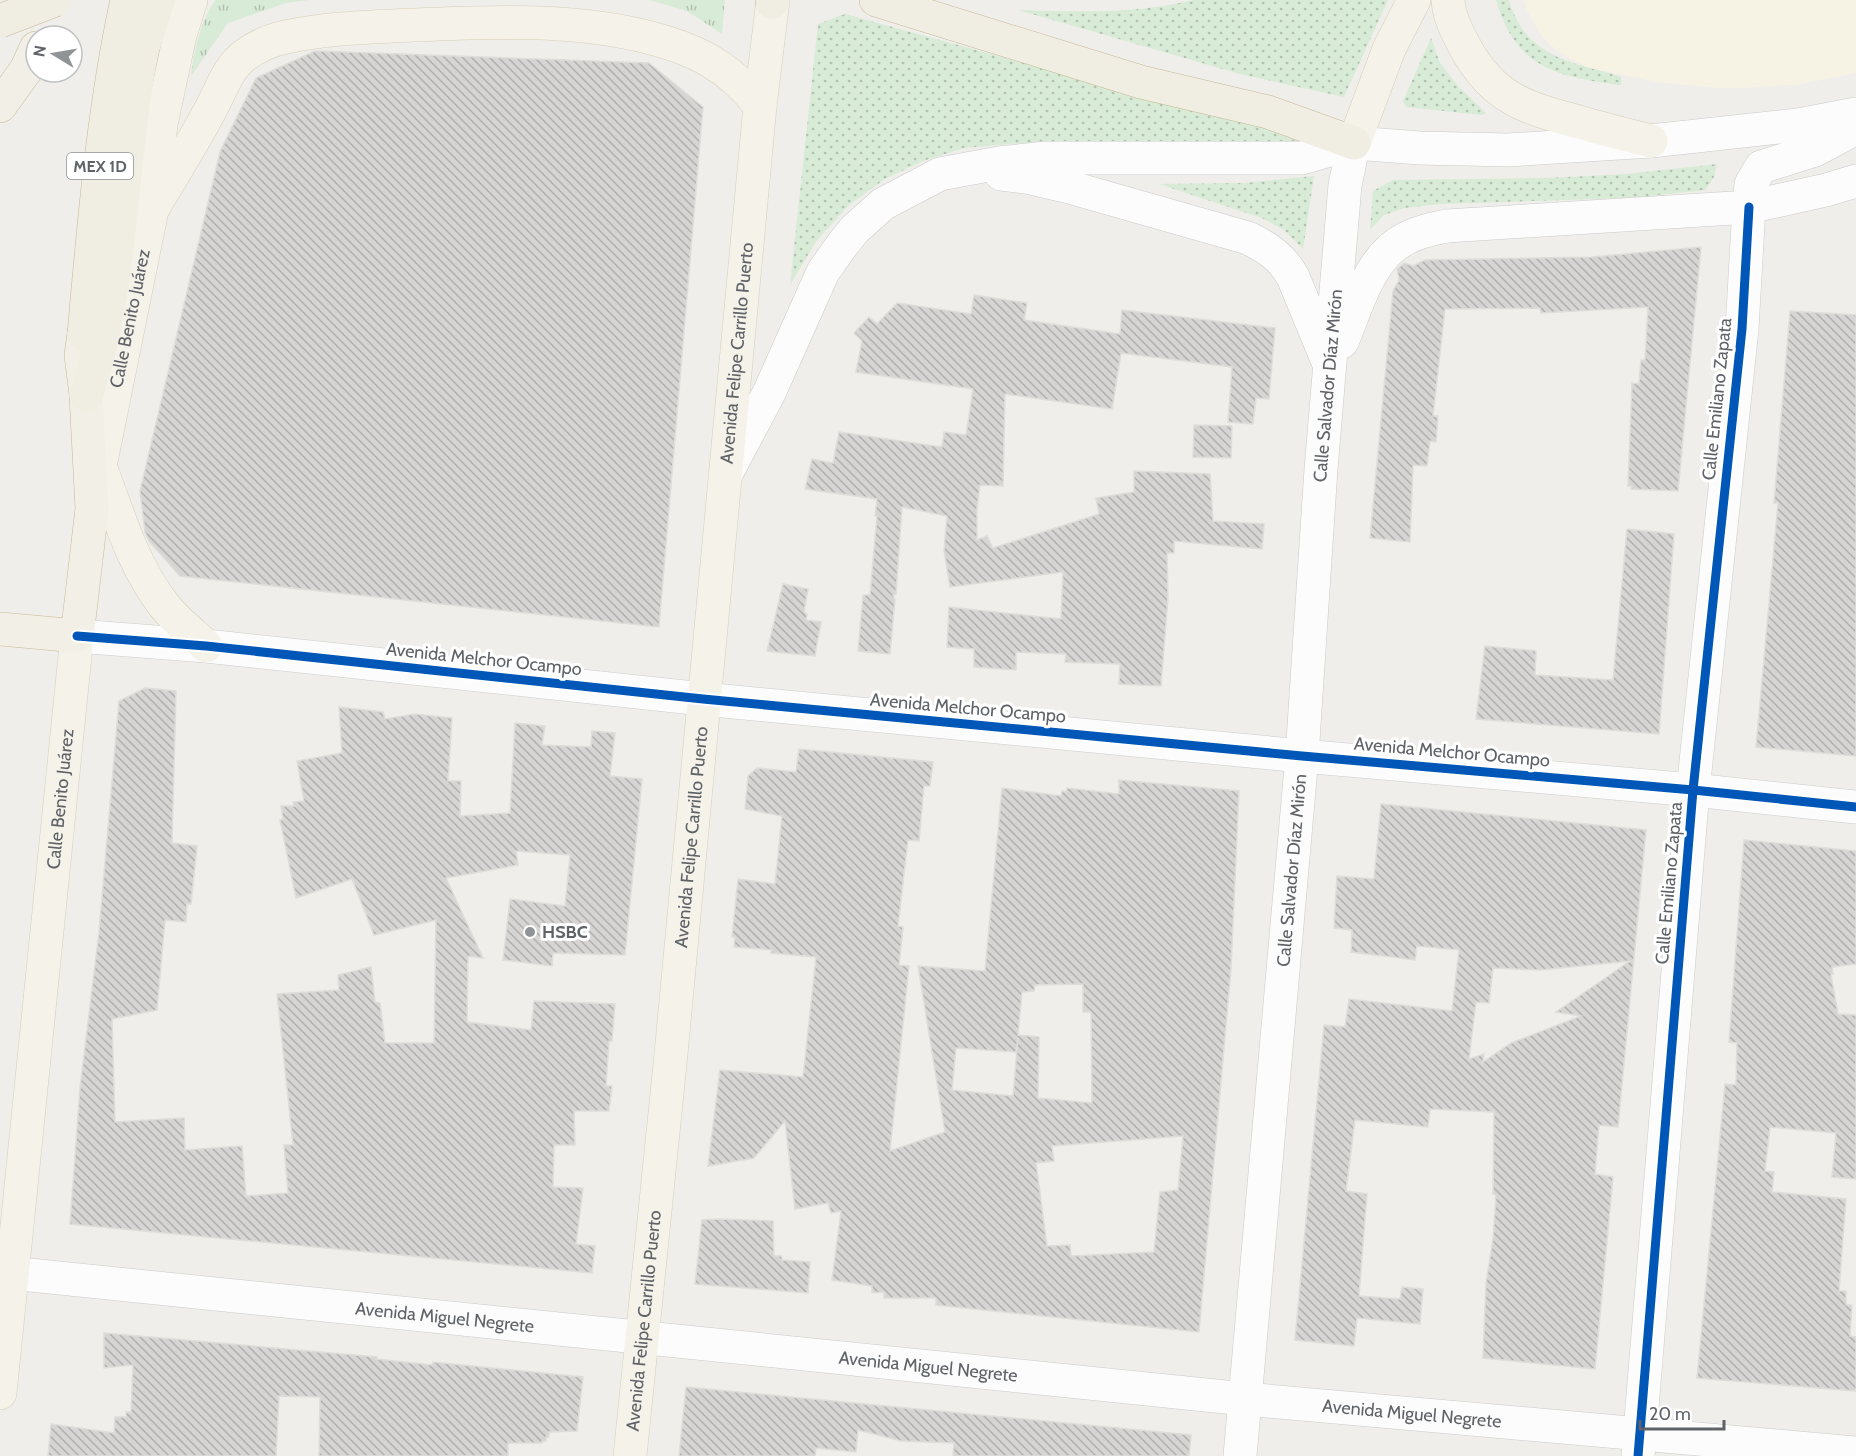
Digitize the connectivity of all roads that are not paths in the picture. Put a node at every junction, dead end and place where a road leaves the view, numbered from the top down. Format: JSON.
{"nodes":[{"id":1,"x":54,"y":0,"type":"edge"},
{"id":2,"x":127,"y":0,"type":"edge"},
{"id":3,"x":158,"y":0,"type":"edge"},
{"id":4,"x":191,"y":0,"type":"edge"},
{"id":5,"x":876,"y":0,"type":"edge"},
{"id":6,"x":1414,"y":0,"type":"edge"},
{"id":7,"x":1448,"y":0,"type":"edge"},
{"id":8,"x":772,"y":1,"type":"edge"},
{"id":9,"x":0,"y":21,"type":"edge"},
{"id":10,"x":45,"y":24,"type":"edge"},
{"id":11,"x":24,"y":73,"type":"edge"},
{"id":12,"x":0,"y":106,"type":"edge"},
{"id":13,"x":760,"y":106,"type":"junction"},
{"id":14,"x":1856,"y":114,"type":"edge"},
{"id":15,"x":1856,"y":128,"type":"edge"},
{"id":16,"x":1651,"y":141,"type":"junction"},
{"id":17,"x":1354,"y":143,"type":"junction"},
{"id":18,"x":966,"y":170,"type":"junction"},
{"id":19,"x":1846,"y":188,"type":"edge"},
{"id":20,"x":1749,"y":207,"type":"junction"},
{"id":21,"x":152,"y":210,"type":"junction"},
{"id":22,"x":1330,"y":369,"type":"junction"},
{"id":23,"x":86,"y":395,"type":"junction"},
{"id":24,"x":100,"y":466,"type":"junction"},
{"id":25,"x":726,"y":474,"type":"junction"},
{"id":26,"x":92,"y":509,"type":"junction"},
{"id":27,"x":0,"y":629,"type":"edge"},
{"id":28,"x":77,"y":636,"type":"junction"},
{"id":29,"x":206,"y":646,"type":"junction"},
{"id":30,"x":703,"y":699,"type":"junction"},
{"id":31,"x":1302,"y":756,"type":"junction"},
{"id":32,"x":1693,"y":789,"type":"junction"},
{"id":33,"x":1856,"y":807,"type":"edge"},
{"id":34,"x":6,"y":1273,"type":"edge"},
{"id":35,"x":643,"y":1336,"type":"junction"},
{"id":36,"x":0,"y":1393,"type":"edge"},
{"id":37,"x":1245,"y":1400,"type":"junction"},
{"id":38,"x":1639,"y":1446,"type":"edge"},
{"id":39,"x":1856,"y":1453,"type":"edge"},
{"id":40,"x":630,"y":1456,"type":"edge"},
{"id":41,"x":1240,"y":1456,"type":"edge"}],
"edges":[{"from":1,"to":9,"type":"highway","bridge":true},
{"from":1,"to":10,"type":"highway"},
{"from":2,"to":23,"type":"highway","number":"MEX 1D"},
{"from":3,"to":23,"type":"highway"},
{"from":4,"to":21,"type":"main road"},
{"from":5,"to":17,"type":"highway"},
{"from":6,"to":17,"type":"main road"},
{"from":7,"to":16,"type":"main road"},
{"from":8,"to":13,"type":"main road","name":"Avenida Felipe Carrillo Puerto"},
{"from":11,"to":12,"type":"highway"},
{"from":13,"to":21,"type":"main road"},
{"from":13,"to":25,"type":"main road","name":"Avenida Felipe Carrillo Puerto"},
{"from":14,"to":16,"type":"main road"},
{"from":15,"to":20,"type":"main road","name":"Calle Emiliano Zapata"},
{"from":16,"to":17,"type":"main road"},
{"from":17,"to":18,"type":"main road"},
{"from":17,"to":22,"type":"main road","name":"Calle Salvador Díaz Mirón"},
{"from":18,"to":22,"type":"main road"},
{"from":18,"to":25,"type":"main road"},
{"from":19,"to":20,"type":"main road"},
{"from":20,"to":22,"type":"main road"},
{"from":20,"to":32,"type":"main road","name":"Calle Emiliano Zapata"},
{"from":21,"to":24,"type":"main road","name":"Calle Benito Juárez"},
{"from":22,"to":31,"type":"main road","name":"Calle Salvador Díaz Mirón"},
{"from":23,"to":26,"type":"highway","number":"MEX 1D"},
{"from":24,"to":26,"type":"main road","name":"Calle Benito Juárez"},
{"from":24,"to":29,"type":"main road"},
{"from":25,"to":30,"type":"main road","name":"Avenida Felipe Carrillo Puerto"},
{"from":26,"to":28,"type":"highway","name":"Calle Benito Juárez","number":"MEX 1D"},
{"from":27,"to":28,"type":"highway"},
{"from":28,"to":29,"type":"main road","name":"Avenida Melchor Ocampo"},
{"from":28,"to":34,"type":"main road","name":"Calle Benito Juárez"},
{"from":29,"to":30,"type":"main road","name":"Avenida Melchor Ocampo"},
{"from":30,"to":31,"type":"main road","name":"Avenida Melchor Ocampo"},
{"from":30,"to":35,"type":"main road","name":"Avenida Felipe Carrillo Puerto"},
{"from":31,"to":32,"type":"main road","name":"Avenida Melchor Ocampo"},
{"from":31,"to":37,"type":"main road","name":"Calle Salvador Díaz Mirón"},
{"from":32,"to":33,"type":"main road","name":"Avenida Melchor Ocampo"},
{"from":32,"to":38,"type":"main road","name":"Calle Emiliano Zapata"},
{"from":34,"to":35,"type":"main road","name":"Avenida Miguel Negrete"},
{"from":34,"to":36,"type":"main road","name":"Calle Benito Juárez"},
{"from":35,"to":37,"type":"main road","name":"Avenida Miguel Negrete"},
{"from":35,"to":40,"type":"main road","name":"Avenida Felipe Carrillo Puerto"},
{"from":37,"to":38,"type":"main road","name":"Avenida Miguel Negrete"},
{"from":37,"to":41,"type":"main road","name":"Calle Salvador Díaz Mirón"},
{"from":38,"to":39,"type":"main road","name":"Avenida Miguel Negrete"}]}
